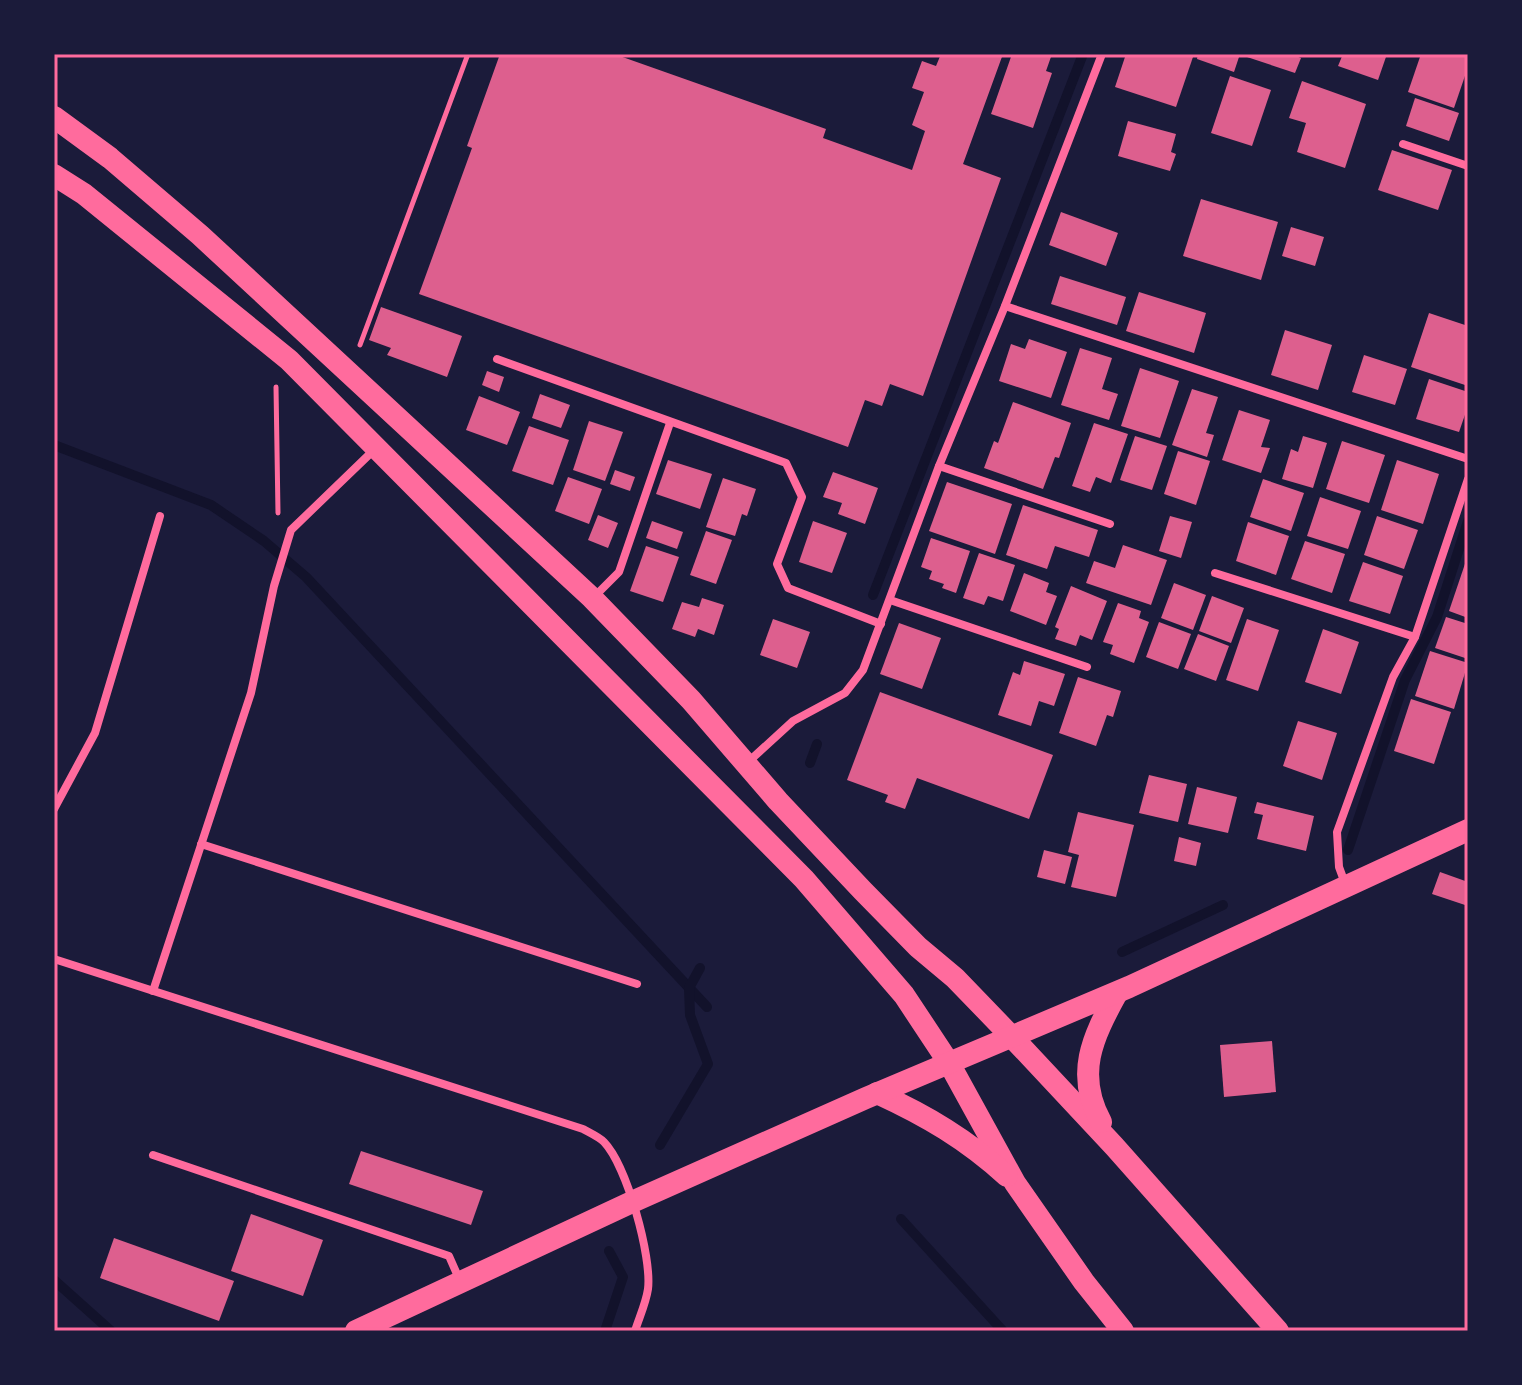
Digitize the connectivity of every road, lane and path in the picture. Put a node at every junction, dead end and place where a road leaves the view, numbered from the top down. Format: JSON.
{"nodes":[{"id":1,"x":468,"y":54,"type":"edge"},
{"id":2,"x":1102,"y":54,"type":"edge"},
{"id":3,"x":54,"y":117,"type":"edge"},
{"id":4,"x":1403,"y":144,"type":"dead end"},
{"id":5,"x":1468,"y":166,"type":"edge"},
{"id":6,"x":54,"y":175,"type":"edge"},
{"id":7,"x":1005,"y":306,"type":"junction"},
{"id":8,"x":360,"y":346,"type":"dead end"},
{"id":9,"x":497,"y":359,"type":"dead end"},
{"id":10,"x":276,"y":373,"type":"dead end"},
{"id":11,"x":670,"y":423,"type":"junction"},
{"id":12,"x":377,"y":447,"type":"junction"},
{"id":13,"x":1468,"y":459,"type":"edge"},
{"id":14,"x":939,"y":466,"type":"junction"},
{"id":15,"x":1468,"y":479,"type":"edge"},
{"id":16,"x":160,"y":516,"type":"dead end"},
{"id":17,"x":278,"y":518,"type":"dead end"},
{"id":18,"x":1110,"y":524,"type":"dead end"},
{"id":19,"x":1215,"y":573,"type":"dead end"},
{"id":20,"x":592,"y":598,"type":"junction"},
{"id":21,"x":890,"y":600,"type":"junction"},
{"id":22,"x":881,"y":624,"type":"junction"},
{"id":23,"x":1415,"y":637,"type":"junction"},
{"id":24,"x":1087,"y":667,"type":"dead end"},
{"id":25,"x":745,"y":765,"type":"junction"},
{"id":26,"x":54,"y":809,"type":"edge"},
{"id":27,"x":1468,"y":830,"type":"edge"},
{"id":28,"x":201,"y":844,"type":"junction"},
{"id":29,"x":1346,"y":886,"type":"junction"},
{"id":30,"x":54,"y":959,"type":"edge"},
{"id":31,"x":637,"y":984,"type":"dead end"},
{"id":32,"x":153,"y":991,"type":"junction"},
{"id":33,"x":1117,"y":993,"type":"junction"},
{"id":34,"x":1012,"y":1037,"type":"junction"},
{"id":35,"x":949,"y":1063,"type":"junction"},
{"id":36,"x":877,"y":1093,"type":"junction"},
{"id":37,"x":1114,"y":1146,"type":"junction"},
{"id":38,"x":153,"y":1155,"type":"dead end"},
{"id":39,"x":1015,"y":1183,"type":"junction"},
{"id":40,"x":632,"y":1202,"type":"junction"},
{"id":41,"x":461,"y":1284,"type":"junction"},
{"id":42,"x":356,"y":1331,"type":"edge"},
{"id":43,"x":635,"y":1331,"type":"edge"},
{"id":44,"x":1123,"y":1331,"type":"edge"},
{"id":45,"x":1278,"y":1331,"type":"edge"}],
"edges":[{"from":1,"to":8,"type":"path"},
{"from":2,"to":7,"type":"street"},
{"from":3,"to":20,"type":"highway"},
{"from":4,"to":5,"type":"street"},
{"from":6,"to":12,"type":"highway"},
{"from":7,"to":13,"type":"street"},
{"from":7,"to":14,"type":"street"},
{"from":9,"to":11,"type":"street"},
{"from":10,"to":17,"type":"path"},
{"from":11,"to":20,"type":"street"},
{"from":11,"to":22,"type":"street"},
{"from":12,"to":28,"type":"street"},
{"from":12,"to":35,"type":"highway"},
{"from":14,"to":18,"type":"street"},
{"from":14,"to":21,"type":"street"},
{"from":15,"to":23,"type":"street"},
{"from":16,"to":26,"type":"street"},
{"from":19,"to":23,"type":"street"},
{"from":20,"to":25,"type":"highway"},
{"from":21,"to":22,"type":"street"},
{"from":21,"to":24,"type":"street"},
{"from":22,"to":25,"type":"street"},
{"from":23,"to":29,"type":"street"},
{"from":25,"to":34,"type":"highway"},
{"from":27,"to":29,"type":"highway"},
{"from":28,"to":31,"type":"street"},
{"from":28,"to":32,"type":"street"},
{"from":29,"to":33,"type":"highway"},
{"from":30,"to":32,"type":"street"},
{"from":32,"to":40,"type":"street"},
{"from":33,"to":34,"type":"highway"},
{"from":33,"to":37,"type":"highway"},
{"from":34,"to":35,"type":"highway"},
{"from":34,"to":37,"type":"highway"},
{"from":35,"to":36,"type":"highway"},
{"from":35,"to":39,"type":"highway"},
{"from":36,"to":39,"type":"highway"},
{"from":36,"to":40,"type":"highway"},
{"from":37,"to":45,"type":"highway"},
{"from":38,"to":41,"type":"street"},
{"from":39,"to":44,"type":"highway"},
{"from":40,"to":41,"type":"highway"},
{"from":40,"to":43,"type":"street"},
{"from":41,"to":42,"type":"highway"}]}
